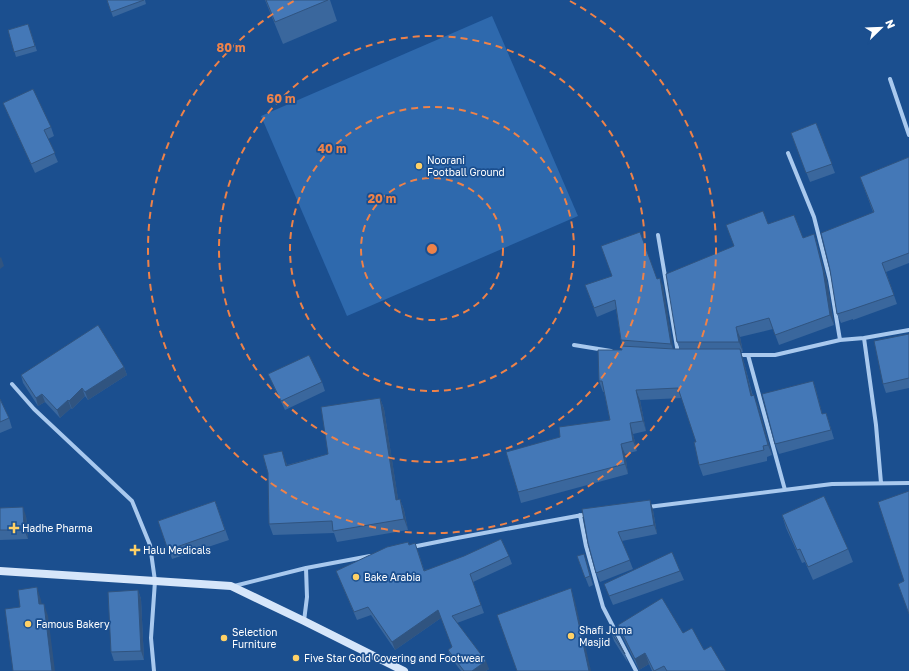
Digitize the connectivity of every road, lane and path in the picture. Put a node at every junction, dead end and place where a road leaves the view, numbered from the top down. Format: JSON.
{"nodes":[{"id":1,"x":890,"y":79,"type":"dead end"},
{"id":2,"x":909,"y":134,"type":"edge"},
{"id":3,"x":788,"y":152,"type":"dead end"},
{"id":4,"x":658,"y":235,"type":"dead end"},
{"id":5,"x":909,"y":330,"type":"edge"},
{"id":6,"x":864,"y":338,"type":"junction"},
{"id":7,"x":840,"y":340,"type":"junction"},
{"id":8,"x":574,"y":345,"type":"dead end"},
{"id":9,"x":620,"y":352,"type":"edge"},
{"id":10,"x":671,"y":355,"type":"edge"},
{"id":11,"x":733,"y":355,"type":"edge"},
{"id":12,"x":748,"y":355,"type":"junction"},
{"id":13,"x":678,"y":356,"type":"junction"},
{"id":14,"x":686,"y":356,"type":"edge"},
{"id":15,"x":12,"y":384,"type":"dead end"},
{"id":16,"x":881,"y":483,"type":"junction"},
{"id":17,"x":909,"y":483,"type":"edge"},
{"id":18,"x":785,"y":490,"type":"junction"},
{"id":19,"x":643,"y":508,"type":"edge"},
{"id":20,"x":596,"y":513,"type":"edge"},
{"id":21,"x":580,"y":515,"type":"junction"},
{"id":22,"x":411,"y":547,"type":"edge"},
{"id":23,"x":372,"y":556,"type":"edge"},
{"id":24,"x":306,"y":568,"type":"junction"},
{"id":25,"x":0,"y":571,"type":"edge"},
{"id":26,"x":155,"y":580,"type":"junction"},
{"id":27,"x":232,"y":586,"type":"junction"},
{"id":28,"x":304,"y":620,"type":"junction"},
{"id":29,"x":154,"y":671,"type":"edge"},
{"id":30,"x":404,"y":671,"type":"edge"},
{"id":31,"x":636,"y":671,"type":"edge"}],
"edges":[{"from":1,"to":2,"type":"street"},
{"from":3,"to":7,"type":"street"},
{"from":4,"to":13,"type":"street"},
{"from":5,"to":6,"type":"street"},
{"from":6,"to":7,"type":"street"},
{"from":6,"to":16,"type":"street"},
{"from":7,"to":12,"type":"street"},
{"from":8,"to":9,"type":"street"},
{"from":10,"to":13,"type":"street"},
{"from":11,"to":12,"type":"street"},
{"from":12,"to":18,"type":"street"},
{"from":13,"to":14,"type":"street"},
{"from":15,"to":26,"type":"street"},
{"from":16,"to":17,"type":"street"},
{"from":16,"to":18,"type":"street"},
{"from":18,"to":19,"type":"street"},
{"from":20,"to":21,"type":"street"},
{"from":21,"to":22,"type":"street"},
{"from":21,"to":31,"type":"street"},
{"from":23,"to":24,"type":"street"},
{"from":24,"to":27,"type":"street"},
{"from":24,"to":28,"type":"street"},
{"from":25,"to":26,"type":"street"},
{"from":26,"to":27,"type":"street"},
{"from":26,"to":29,"type":"street"},
{"from":27,"to":28,"type":"street"},
{"from":28,"to":30,"type":"street"}]}
